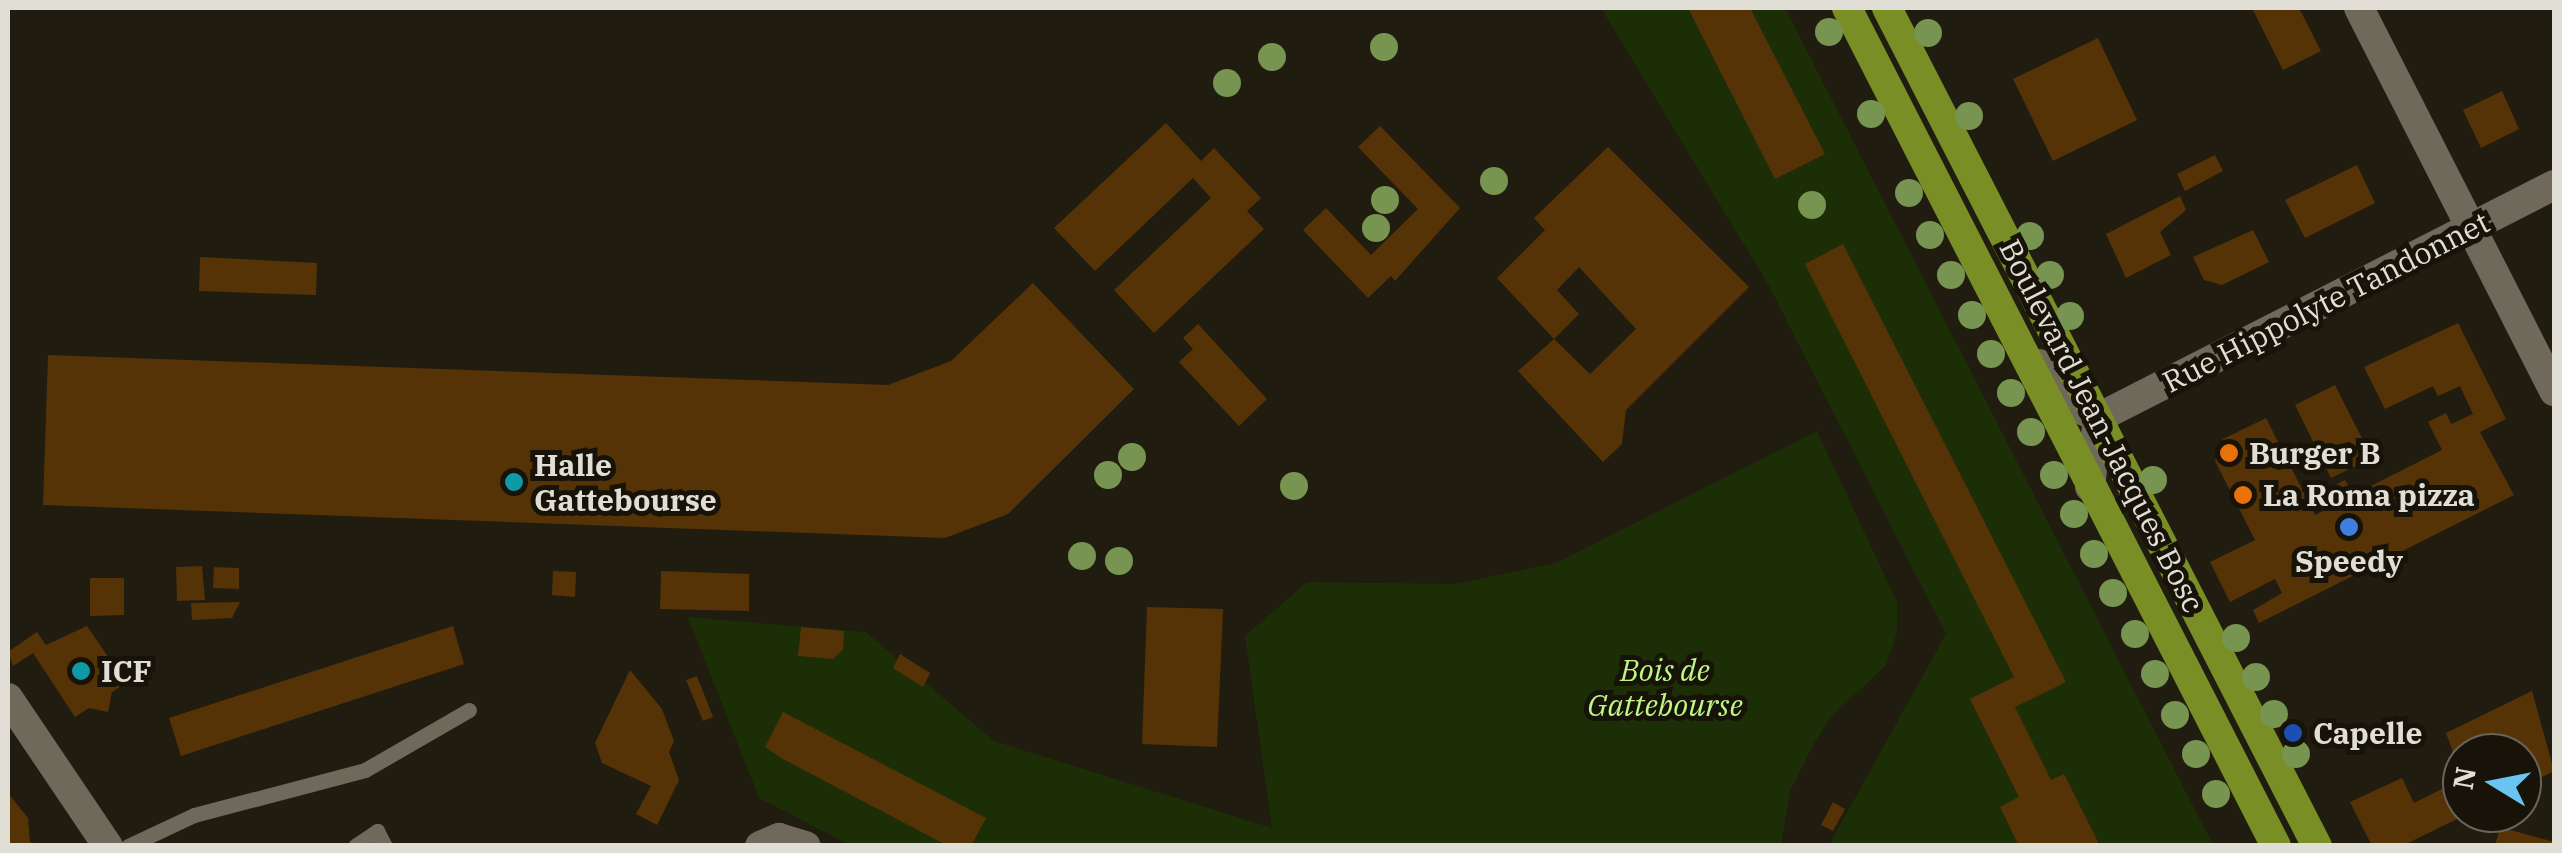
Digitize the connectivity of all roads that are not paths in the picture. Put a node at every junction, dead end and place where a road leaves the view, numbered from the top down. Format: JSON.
{"nodes":[{"id":1,"x":1847,"y":8,"type":"edge"},
{"id":2,"x":1887,"y":8,"type":"edge"},
{"id":3,"x":2359,"y":8,"type":"edge"},
{"id":4,"x":2554,"y":185,"type":"edge"},
{"id":5,"x":2470,"y":227,"type":"junction"},
{"id":6,"x":1999,"y":307,"type":"junction"},
{"id":7,"x":2554,"y":391,"type":"edge"},
{"id":8,"x":2098,"y":418,"type":"junction"},
{"id":9,"x":2090,"y":487,"type":"junction"},
{"id":10,"x":8,"y":698,"type":"edge"},
{"id":11,"x":469,"y":710,"type":"dead end"},
{"id":12,"x":108,"y":846,"type":"edge"},
{"id":13,"x":128,"y":846,"type":"edge"},
{"id":14,"x":355,"y":846,"type":"edge"},
{"id":15,"x":386,"y":846,"type":"edge"},
{"id":16,"x":760,"y":846,"type":"edge"},
{"id":17,"x":806,"y":846,"type":"edge"},
{"id":18,"x":2276,"y":846,"type":"edge"},
{"id":19,"x":2317,"y":846,"type":"edge"}],
"edges":[{"from":1,"to":6,"type":"main road","name":"Boulevard Jean-Jacques Bosc"},
{"from":2,"to":8,"type":"main road","name":"Boulevard Jean-Jacques Bosc"},
{"from":3,"to":5,"type":"street"},
{"from":4,"to":5,"type":"street","name":"Rue Hippolyte Tandonnet"},
{"from":5,"to":7,"type":"street"},
{"from":5,"to":8,"type":"street","name":"Rue Hippolyte Tandonnet"},
{"from":6,"to":8,"type":"street"},
{"from":6,"to":9,"type":"main road","name":"Boulevard Jean-Jacques Bosc"},
{"from":8,"to":9,"type":"street"},
{"from":8,"to":19,"type":"main road","name":"Boulevard Jean-Jacques Bosc"},
{"from":9,"to":18,"type":"main road","name":"Boulevard Jean-Jacques Bosc"},
{"from":10,"to":12,"type":"street"},
{"from":11,"to":13,"type":"lane"},
{"from":14,"to":15,"type":"lane"},
{"from":16,"to":17,"type":"street"}]}
